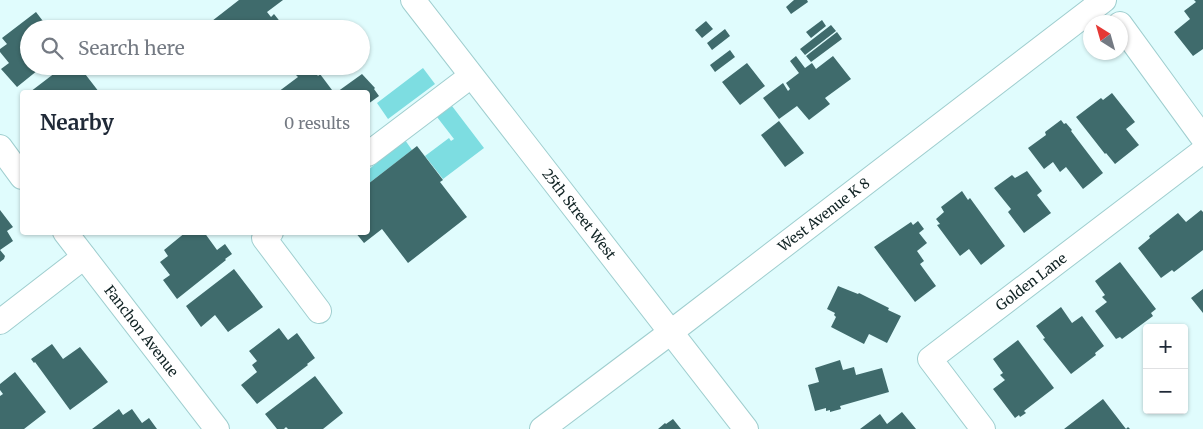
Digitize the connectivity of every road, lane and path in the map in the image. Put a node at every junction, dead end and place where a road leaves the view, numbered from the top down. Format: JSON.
{"nodes":[{"id":1,"x":413,"y":0,"type":"edge"},
{"id":2,"x":1104,"y":0,"type":"edge"},
{"id":3,"x":1114,"y":15,"type":"edge"},
{"id":4,"x":1128,"y":34,"type":"edge"},
{"id":5,"x":471,"y":76,"type":"junction"},
{"id":6,"x":1203,"y":138,"type":"edge"},
{"id":7,"x":0,"y":147,"type":"edge"},
{"id":8,"x":1203,"y":151,"type":"edge"},
{"id":9,"x":370,"y":152,"type":"edge"},
{"id":10,"x":20,"y":174,"type":"edge"},
{"id":11,"x":67,"y":235,"type":"edge"},
{"id":12,"x":268,"y":235,"type":"edge"},
{"id":13,"x":84,"y":257,"type":"junction"},
{"id":14,"x":319,"y":311,"type":"dead end"},
{"id":15,"x":0,"y":322,"type":"edge"},
{"id":16,"x":671,"y":332,"type":"junction"},
{"id":17,"x":217,"y":429,"type":"edge"},
{"id":18,"x":542,"y":429,"type":"edge"},
{"id":19,"x":746,"y":429,"type":"edge"},
{"id":20,"x":983,"y":429,"type":"edge"}],
"edges":[{"from":1,"to":5,"type":"street","name":"25th Street West"},
{"from":2,"to":3,"type":"street"},
{"from":2,"to":16,"type":"street","name":"West Avenue K 8"},
{"from":4,"to":6,"type":"street"},
{"from":5,"to":9,"type":"street"},
{"from":5,"to":16,"type":"street","name":"25th Street West"},
{"from":7,"to":10,"type":"street"},
{"from":8,"to":20,"type":"street","name":"Golden Lane"},
{"from":11,"to":13,"type":"street","name":"Fanchon Avenue"},
{"from":12,"to":14,"type":"street"},
{"from":13,"to":15,"type":"street"},
{"from":13,"to":17,"type":"street","name":"Fanchon Avenue"},
{"from":16,"to":18,"type":"street","name":"West Avenue K 8"},
{"from":16,"to":19,"type":"street","name":"25th Street West"}]}
